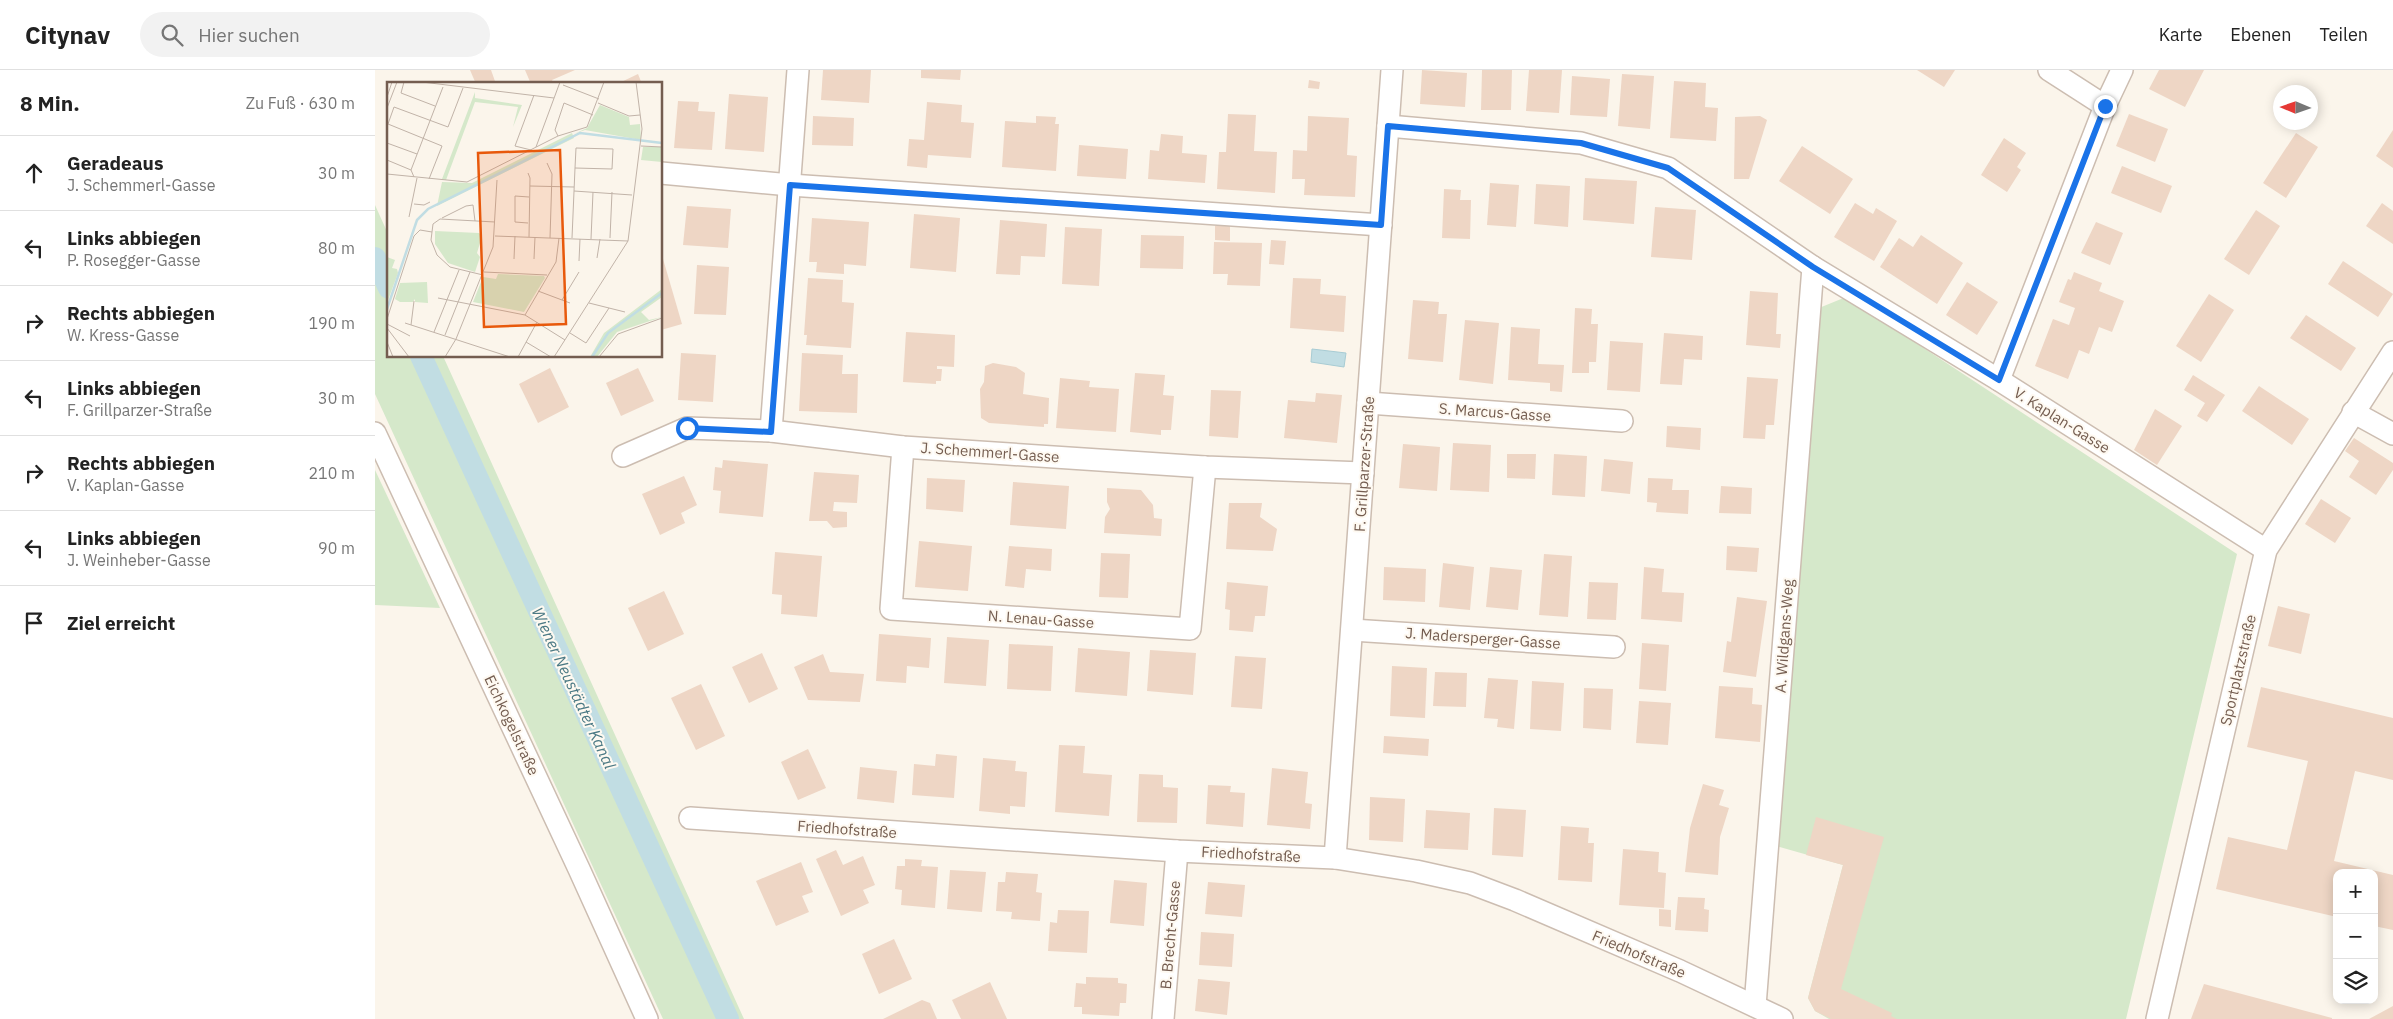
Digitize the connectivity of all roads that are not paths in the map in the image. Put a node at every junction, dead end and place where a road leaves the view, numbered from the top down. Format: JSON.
{"nodes":[{"id":1,"x":798,"y":70,"type":"edge"},
{"id":2,"x":1392,"y":70,"type":"edge"},
{"id":3,"x":2049,"y":70,"type":"edge"},
{"id":4,"x":2123,"y":70,"type":"edge"},
{"id":5,"x":2105,"y":106,"type":"junction"},
{"id":6,"x":1388,"y":126,"type":"junction"},
{"id":7,"x":663,"y":173,"type":"edge"},
{"id":8,"x":790,"y":185,"type":"junction"},
{"id":9,"x":1381,"y":225,"type":"junction"},
{"id":10,"x":1813,"y":267,"type":"junction"},
{"id":11,"x":2393,"y":352,"type":"edge"},
{"id":12,"x":1999,"y":380,"type":"junction"},
{"id":13,"x":1368,"y":403,"type":"junction"},
{"id":14,"x":2353,"y":412,"type":"junction"},
{"id":15,"x":1622,"y":421,"type":"dead end"},
{"id":16,"x":771,"y":432,"type":"junction"},
{"id":17,"x":375,"y":433,"type":"edge"},
{"id":18,"x":2393,"y":434,"type":"edge"},
{"id":19,"x":903,"y":446,"type":"junction"},
{"id":20,"x":623,"y":456,"type":"dead end"},
{"id":21,"x":1205,"y":467,"type":"junction"},
{"id":22,"x":1363,"y":473,"type":"junction"},
{"id":23,"x":2266,"y":550,"type":"junction"},
{"id":24,"x":1352,"y":630,"type":"junction"},
{"id":25,"x":1614,"y":647,"type":"dead end"},
{"id":26,"x":690,"y":818,"type":"dead end"},
{"id":27,"x":1177,"y":851,"type":"junction"},
{"id":28,"x":1335,"y":858,"type":"junction"},
{"id":29,"x":1755,"y":1006,"type":"junction"},
{"id":30,"x":647,"y":1019,"type":"edge"},
{"id":31,"x":1163,"y":1019,"type":"edge"},
{"id":32,"x":1782,"y":1019,"type":"edge"},
{"id":33,"x":2157,"y":1019,"type":"edge"}],
"edges":[{"from":1,"to":8,"type":"street"},
{"from":2,"to":6,"type":"street","name":"F. Grillparzer-Straße"},
{"from":3,"to":5,"type":"street"},
{"from":4,"to":5,"type":"street"},
{"from":5,"to":12,"type":"street"},
{"from":6,"to":9,"type":"street","name":"F. Grillparzer-Straße"},
{"from":6,"to":10,"type":"street","name":"V. Kaplan-Gasse"},
{"from":7,"to":8,"type":"street"},
{"from":8,"to":9,"type":"street"},
{"from":8,"to":16,"type":"street"},
{"from":9,"to":13,"type":"street","name":"F. Grillparzer-Straße"},
{"from":10,"to":12,"type":"street","name":"V. Kaplan-Gasse"},
{"from":10,"to":29,"type":"street","name":"A. Wildgans-Weg"},
{"from":11,"to":14,"type":"street","name":"Sportplatzstraße"},
{"from":12,"to":23,"type":"street","name":"V. Kaplan-Gasse"},
{"from":13,"to":15,"type":"street","name":"S. Marcus-Gasse"},
{"from":13,"to":22,"type":"street","name":"F. Grillparzer-Straße"},
{"from":14,"to":18,"type":"street"},
{"from":14,"to":23,"type":"street","name":"Sportplatzstraße"},
{"from":16,"to":19,"type":"street","name":"J. Schemmerl-Gasse"},
{"from":16,"to":20,"type":"street","name":"J. Schemmerl-Gasse"},
{"from":17,"to":30,"type":"street","name":"Eichkogelstraße"},
{"from":19,"to":21,"type":"street","name":"J. Schemmerl-Gasse"},
{"from":19,"to":21,"type":"street","name":"N. Lenau-Gasse"},
{"from":21,"to":22,"type":"street","name":"J. Schemmerl-Gasse"},
{"from":22,"to":24,"type":"street","name":"F. Grillparzer-Straße"},
{"from":23,"to":33,"type":"street","name":"Sportplatzstraße"},
{"from":24,"to":25,"type":"street","name":"J. Madersperger-Gasse"},
{"from":24,"to":28,"type":"street","name":"F. Grillparzer-Straße"},
{"from":26,"to":27,"type":"street","name":"Friedhofstraße"},
{"from":27,"to":28,"type":"street","name":"Friedhofstraße"},
{"from":27,"to":31,"type":"street","name":"B. Brecht-Gasse"},
{"from":28,"to":29,"type":"street","name":"Friedhofstraße"},
{"from":29,"to":32,"type":"street","name":"Friedhofstraße"}]}
